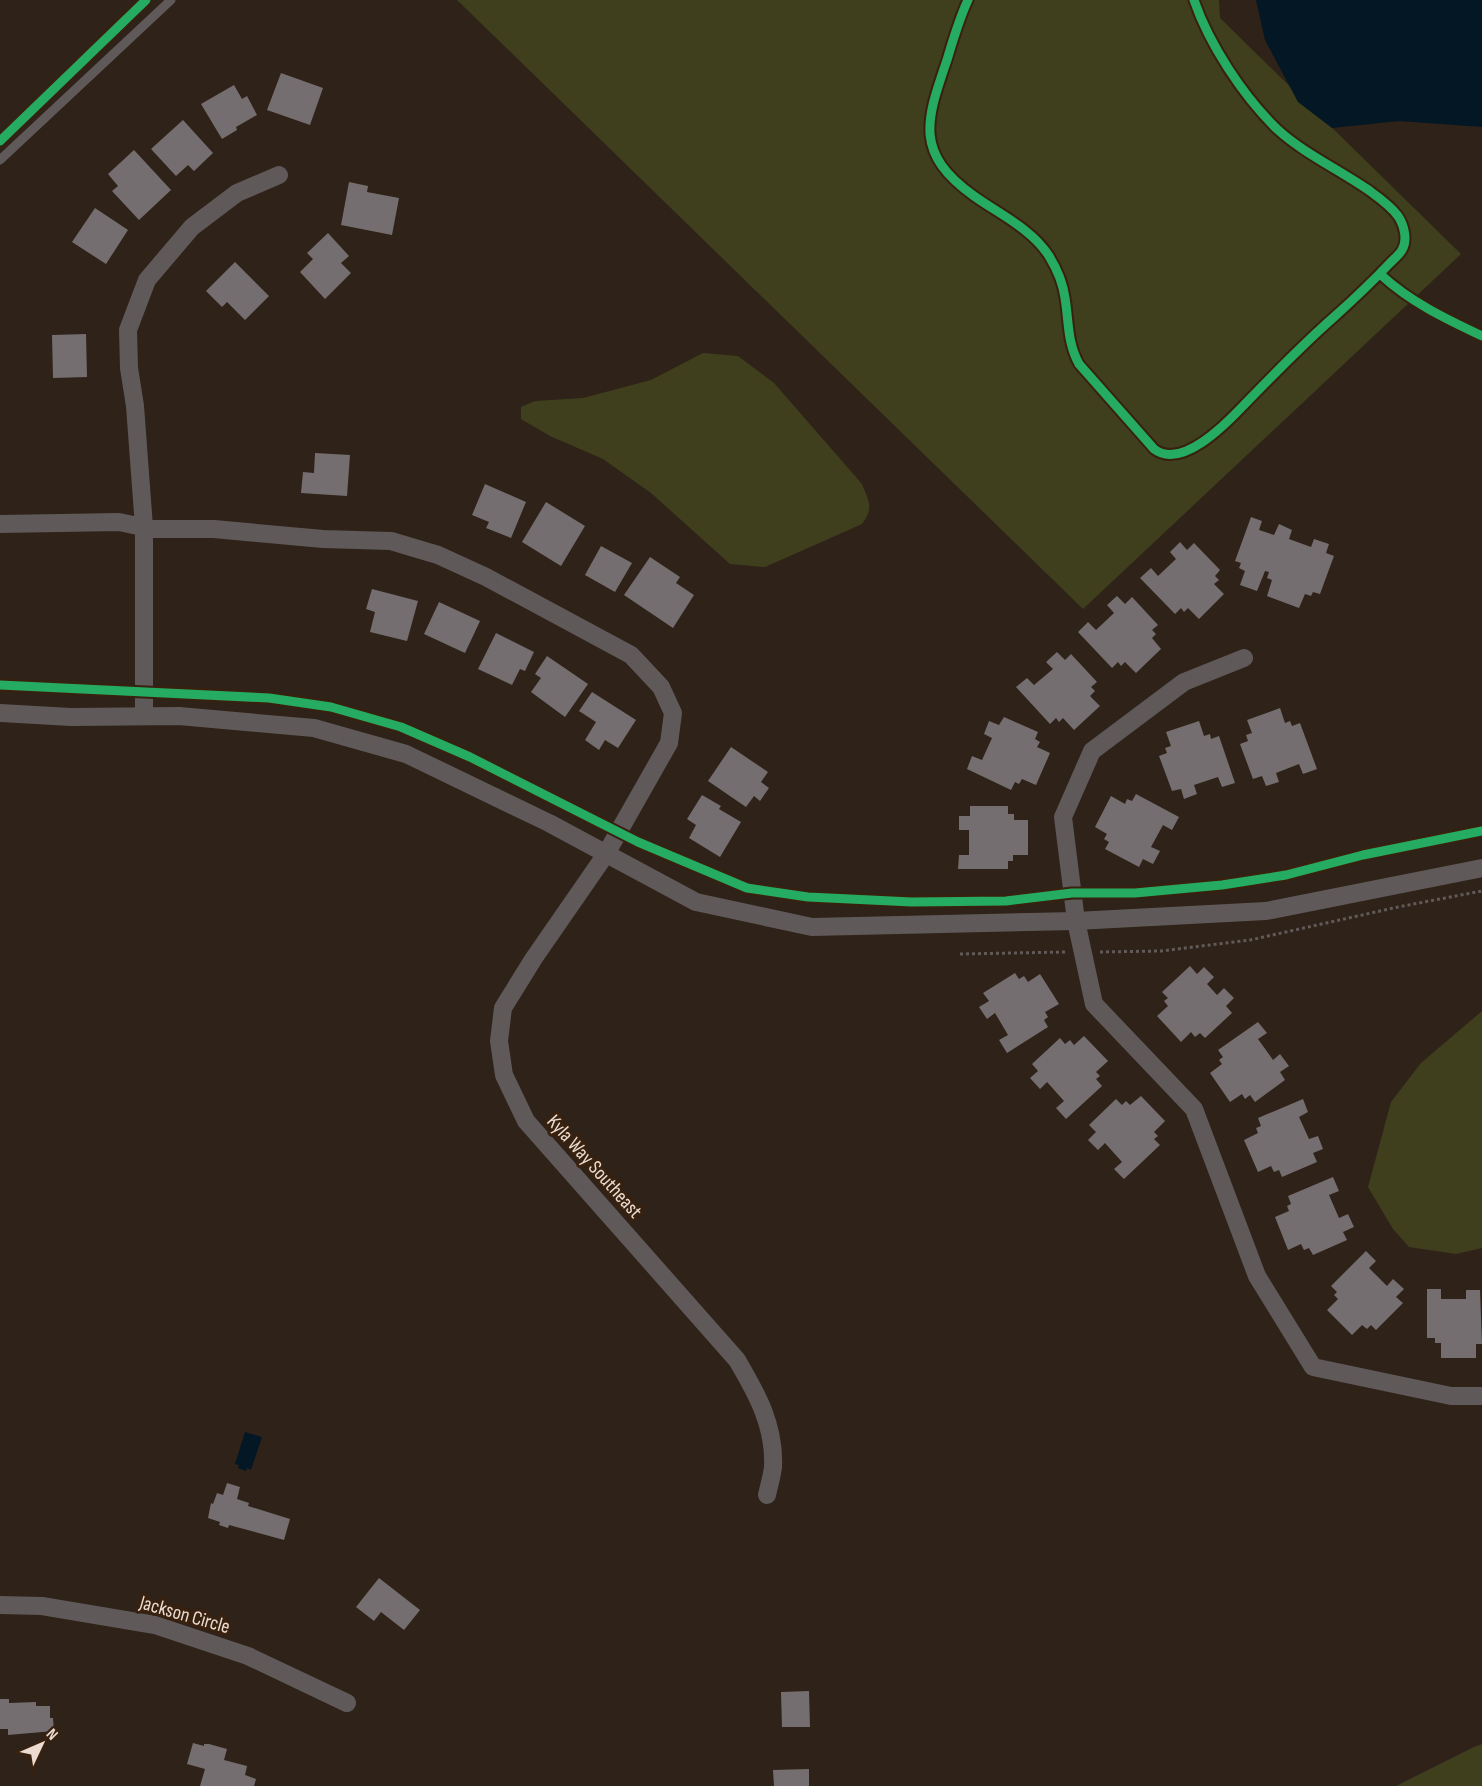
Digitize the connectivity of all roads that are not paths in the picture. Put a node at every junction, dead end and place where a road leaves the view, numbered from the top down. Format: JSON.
{"nodes":[{"id":1,"x":171,"y":0,"type":"edge"},
{"id":2,"x":0,"y":160,"type":"edge"},
{"id":3,"x":279,"y":175,"type":"dead end"},
{"id":4,"x":0,"y":524,"type":"edge"},
{"id":5,"x":144,"y":527,"type":"junction"},
{"id":6,"x":1244,"y":658,"type":"dead end"},
{"id":7,"x":0,"y":713,"type":"edge"},
{"id":8,"x":144,"y":716,"type":"junction"},
{"id":9,"x":606,"y":854,"type":"junction"},
{"id":10,"x":1482,"y":868,"type":"edge"},
{"id":11,"x":1076,"y":921,"type":"junction"},
{"id":12,"x":1482,"y":1396,"type":"edge"},
{"id":13,"x":766,"y":1495,"type":"dead end"},
{"id":14,"x":0,"y":1605,"type":"edge"},
{"id":15,"x":347,"y":1703,"type":"dead end"}],
"edges":[{"from":1,"to":2,"type":"lane"},
{"from":3,"to":5,"type":"street"},
{"from":4,"to":5,"type":"street","name":"Kyla Way Southeast"},
{"from":5,"to":8,"type":"street"},
{"from":5,"to":9,"type":"street","name":"Kyla Way Southeast"},
{"from":6,"to":11,"type":"street"},
{"from":7,"to":8,"type":"street"},
{"from":8,"to":9,"type":"street"},
{"from":9,"to":11,"type":"street"},
{"from":9,"to":13,"type":"street","name":"Kyla Way Southeast"},
{"from":10,"to":11,"type":"street"},
{"from":11,"to":12,"type":"street"},
{"from":14,"to":15,"type":"street","name":"Jackson Circle"}]}
